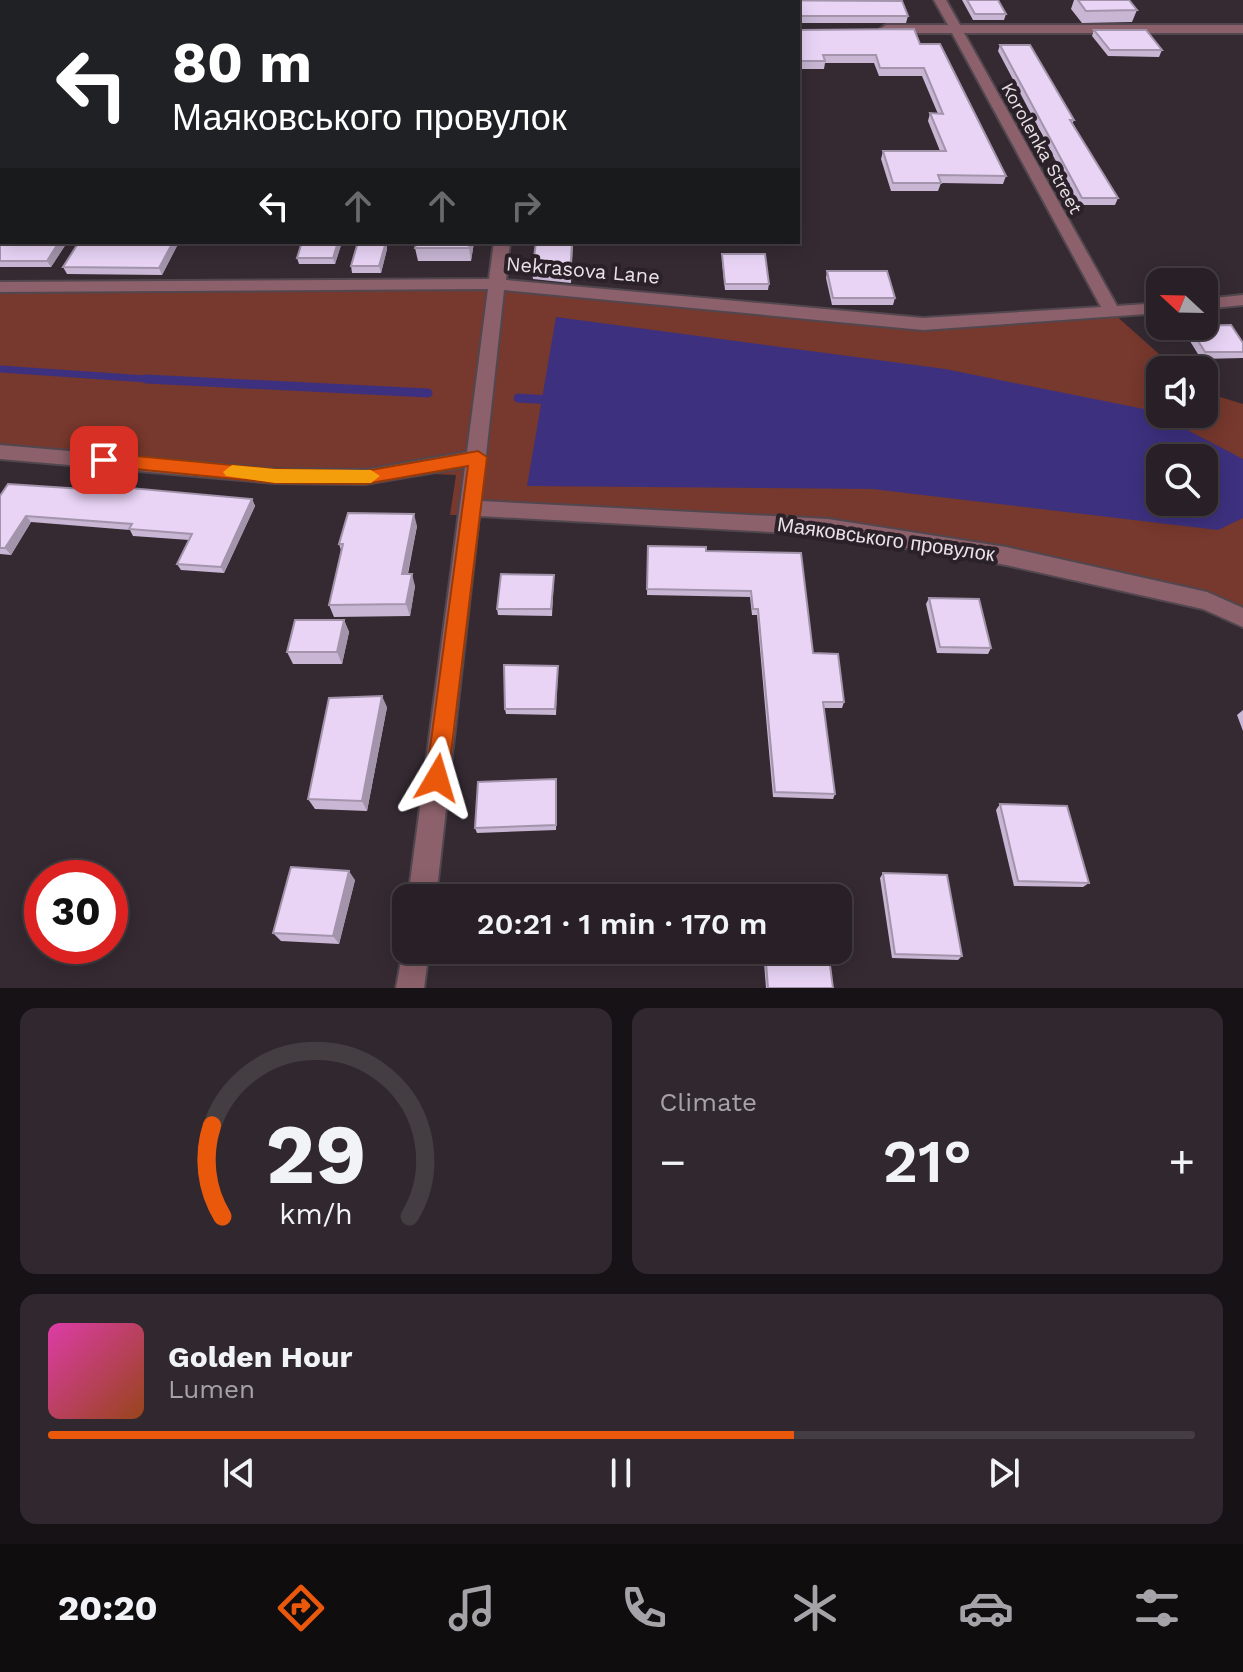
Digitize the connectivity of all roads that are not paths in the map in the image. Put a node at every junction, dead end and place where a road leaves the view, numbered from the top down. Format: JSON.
{"nodes":[{"id":1,"x":940,"y":0,"type":"edge"},
{"id":2,"x":954,"y":29,"type":"junction"},
{"id":3,"x":1243,"y":29,"type":"edge"},
{"id":4,"x":876,"y":30,"type":"edge"},
{"id":5,"x":502,"y":244,"type":"edge"},
{"id":6,"x":498,"y":284,"type":"junction"},
{"id":7,"x":0,"y":287,"type":"edge"},
{"id":8,"x":1243,"y":300,"type":"edge"},
{"id":9,"x":1218,"y":303,"type":"edge"},
{"id":10,"x":1146,"y":309,"type":"edge"},
{"id":11,"x":1113,"y":313,"type":"junction"},
{"id":12,"x":0,"y":452,"type":"edge"},
{"id":13,"x":478,"y":457,"type":"junction"},
{"id":14,"x":472,"y":508,"type":"junction"},
{"id":15,"x":1243,"y":618,"type":"edge"},
{"id":16,"x":424,"y":884,"type":"edge"},
{"id":17,"x":413,"y":964,"type":"edge"},
{"id":18,"x":410,"y":988,"type":"edge"}],
"edges":[{"from":1,"to":2,"type":"street","name":"Korolenka Street"},
{"from":2,"to":3,"type":"street"},
{"from":2,"to":4,"type":"street"},
{"from":2,"to":11,"type":"street","name":"Korolenka Street"},
{"from":5,"to":6,"type":"street"},
{"from":6,"to":7,"type":"street","name":"Nekrasova Lane"},
{"from":6,"to":11,"type":"street","name":"Nekrasova Lane"},
{"from":6,"to":13,"type":"street"},
{"from":8,"to":9,"type":"street"},
{"from":10,"to":11,"type":"street","name":"Nekrasova Lane"},
{"from":12,"to":13,"type":"street"},
{"from":13,"to":14,"type":"street"},
{"from":14,"to":15,"type":"street","name":"Маяковського провулок"},
{"from":14,"to":16,"type":"street"},
{"from":17,"to":18,"type":"street"}]}
